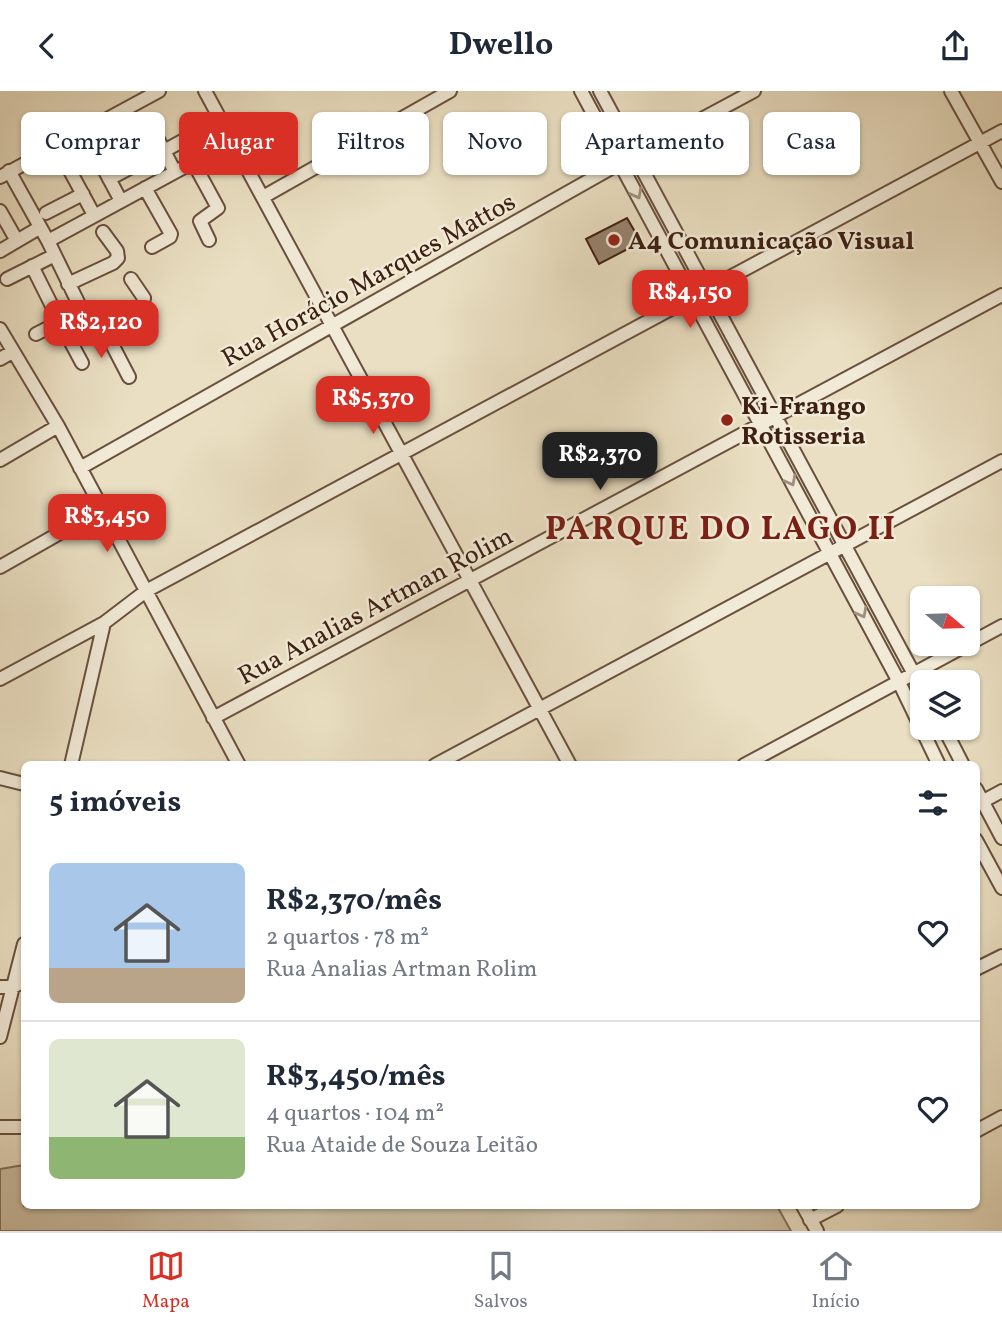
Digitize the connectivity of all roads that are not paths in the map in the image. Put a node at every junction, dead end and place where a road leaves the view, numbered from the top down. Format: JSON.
{"nodes":[{"id":1,"x":159,"y":91,"type":"edge"},
{"id":2,"x":205,"y":91,"type":"edge"},
{"id":3,"x":450,"y":91,"type":"edge"},
{"id":4,"x":582,"y":91,"type":"edge"},
{"id":5,"x":600,"y":91,"type":"edge"},
{"id":6,"x":754,"y":91,"type":"edge"},
{"id":7,"x":951,"y":91,"type":"edge"},
{"id":8,"x":593,"y":112,"type":"edge"},
{"id":9,"x":611,"y":112,"type":"edge"},
{"id":10,"x":715,"y":112,"type":"edge"},
{"id":11,"x":1002,"y":131,"type":"edge"},
{"id":12,"x":980,"y":142,"type":"junction"},
{"id":13,"x":165,"y":153,"type":"edge"},
{"id":14,"x":179,"y":170,"type":"edge"},
{"id":15,"x":175,"y":172,"type":"junction"},
{"id":16,"x":5,"y":174,"type":"edge"},
{"id":17,"x":72,"y":175,"type":"edge"},
{"id":18,"x":107,"y":175,"type":"edge"},
{"id":19,"x":117,"y":175,"type":"edge"},
{"id":20,"x":200,"y":175,"type":"edge"},
{"id":21,"x":599,"y":175,"type":"edge"},
{"id":22,"x":626,"y":175,"type":"edge"},
{"id":23,"x":646,"y":175,"type":"edge"},
{"id":24,"x":109,"y":179,"type":"junction"},
{"id":25,"x":1002,"y":181,"type":"edge"},
{"id":26,"x":145,"y":188,"type":"junction"},
{"id":27,"x":83,"y":194,"type":"junction"},
{"id":28,"x":263,"y":197,"type":"junction"},
{"id":29,"x":121,"y":201,"type":"junction"},
{"id":30,"x":0,"y":211,"type":"edge"},
{"id":31,"x":46,"y":213,"type":"dead end"},
{"id":32,"x":94,"y":215,"type":"junction"},
{"id":33,"x":39,"y":228,"type":"junction"},
{"id":34,"x":103,"y":232,"type":"dead end"},
{"id":35,"x":209,"y":240,"type":"dead end"},
{"id":36,"x":16,"y":241,"type":"junction"},
{"id":37,"x":48,"y":241,"type":"junction"},
{"id":38,"x":152,"y":247,"type":"dead end"},
{"id":39,"x":0,"y":251,"type":"edge"},
{"id":40,"x":53,"y":256,"type":"junction"},
{"id":41,"x":32,"y":266,"type":"junction"},
{"id":42,"x":7,"y":279,"type":"dead end"},
{"id":43,"x":131,"y":279,"type":"dead end"},
{"id":44,"x":68,"y":284,"type":"junction"},
{"id":45,"x":706,"y":290,"type":"junction"},
{"id":46,"x":1002,"y":295,"type":"edge"},
{"id":47,"x":691,"y":298,"type":"junction"},
{"id":48,"x":52,"y":306,"type":"dead end"},
{"id":49,"x":81,"y":311,"type":"junction"},
{"id":50,"x":60,"y":322,"type":"junction"},
{"id":51,"x":332,"y":325,"type":"junction"},
{"id":52,"x":103,"y":327,"type":"junction"},
{"id":53,"x":0,"y":329,"type":"edge"},
{"id":54,"x":36,"y":334,"type":"dead end"},
{"id":55,"x":12,"y":352,"type":"junction"},
{"id":56,"x":0,"y":359,"type":"edge"},
{"id":57,"x":82,"y":363,"type":"dead end"},
{"id":58,"x":129,"y":377,"type":"dead end"},
{"id":59,"x":775,"y":418,"type":"junction"},
{"id":60,"x":58,"y":426,"type":"junction"},
{"id":61,"x":761,"y":426,"type":"junction"},
{"id":62,"x":401,"y":453,"type":"junction"},
{"id":63,"x":0,"y":460,"type":"edge"},
{"id":64,"x":1002,"y":461,"type":"edge"},
{"id":65,"x":80,"y":468,"type":"junction"},
{"id":66,"x":102,"y":509,"type":"junction"},
{"id":67,"x":845,"y":545,"type":"junction"},
{"id":68,"x":824,"y":556,"type":"junction"},
{"id":69,"x":0,"y":567,"type":"edge"},
{"id":70,"x":473,"y":584,"type":"junction"},
{"id":71,"x":146,"y":591,"type":"junction"},
{"id":72,"x":104,"y":623,"type":"junction"},
{"id":73,"x":1002,"y":627,"type":"edge"},
{"id":74,"x":912,"y":670,"type":"edge"},
{"id":75,"x":921,"y":670,"type":"edge"},
{"id":76,"x":910,"y":676,"type":"edge"},
{"id":77,"x":0,"y":679,"type":"edge"},
{"id":78,"x":899,"y":682,"type":"junction"},
{"id":79,"x":540,"y":708,"type":"junction"},
{"id":80,"x":213,"y":717,"type":"junction"},
{"id":81,"x":950,"y":740,"type":"edge"},
{"id":82,"x":72,"y":761,"type":"edge"},
{"id":83,"x":237,"y":761,"type":"edge"},
{"id":84,"x":442,"y":761,"type":"edge"},
{"id":85,"x":568,"y":761,"type":"edge"},
{"id":86,"x":751,"y":761,"type":"edge"},
{"id":87,"x":937,"y":761,"type":"edge"},
{"id":88,"x":962,"y":761,"type":"edge"},
{"id":89,"x":0,"y":778,"type":"edge"},
{"id":90,"x":21,"y":784,"type":"edge"},
{"id":91,"x":1002,"y":791,"type":"edge"},
{"id":92,"x":980,"y":803,"type":"edge"},
{"id":93,"x":1002,"y":838,"type":"edge"},
{"id":94,"x":980,"y":847,"type":"edge"},
{"id":95,"x":1002,"y":888,"type":"edge"},
{"id":96,"x":21,"y":956,"type":"edge"},
{"id":97,"x":1002,"y":956,"type":"edge"},
{"id":98,"x":980,"y":967,"type":"edge"},
{"id":99,"x":12,"y":991,"type":"edge"},
{"id":100,"x":0,"y":1037,"type":"edge"},
{"id":101,"x":1002,"y":1117,"type":"edge"},
{"id":102,"x":0,"y":1127,"type":"edge"},
{"id":103,"x":21,"y":1128,"type":"edge"},
{"id":104,"x":980,"y":1129,"type":"edge"},
{"id":105,"x":804,"y":1209,"type":"edge"},
{"id":106,"x":833,"y":1209,"type":"edge"},
{"id":107,"x":813,"y":1226,"type":"edge"}],
"edges":[{"from":1,"to":16,"type":"street"},
{"from":2,"to":28,"type":"street"},
{"from":3,"to":28,"type":"street"},
{"from":4,"to":8,"type":"street"},
{"from":5,"to":9,"type":"street"},
{"from":6,"to":10,"type":"street","name":"Rua Horácio Marques Mattos"},
{"from":7,"to":12,"type":"street"},
{"from":11,"to":12,"type":"street"},
{"from":12,"to":25,"type":"street"},
{"from":12,"to":45,"type":"street"},
{"from":13,"to":15,"type":"street"},
{"from":14,"to":15,"type":"street"},
{"from":15,"to":26,"type":"street"},
{"from":16,"to":33,"type":"street"},
{"from":17,"to":27,"type":"street"},
{"from":18,"to":24,"type":"street"},
{"from":19,"to":24,"type":"street"},
{"from":20,"to":35,"type":"street"},
{"from":21,"to":51,"type":"street","name":"Rua Horácio Marques Mattos"},
{"from":22,"to":47,"type":"street","one_way":true},
{"from":23,"to":45,"type":"street"},
{"from":24,"to":29,"type":"street"},
{"from":26,"to":29,"type":"street"},
{"from":26,"to":38,"type":"street"},
{"from":27,"to":31,"type":"street"},
{"from":27,"to":32,"type":"street"},
{"from":28,"to":51,"type":"street"},
{"from":29,"to":32,"type":"street"},
{"from":30,"to":36,"type":"street"},
{"from":32,"to":37,"type":"street"},
{"from":33,"to":36,"type":"street"},
{"from":33,"to":37,"type":"street"},
{"from":34,"to":44,"type":"street"},
{"from":36,"to":39,"type":"street"},
{"from":37,"to":40,"type":"street"},
{"from":40,"to":41,"type":"street"},
{"from":40,"to":44,"type":"street"},
{"from":41,"to":42,"type":"street"},
{"from":41,"to":48,"type":"street"},
{"from":43,"to":52,"type":"street"},
{"from":44,"to":49,"type":"street"},
{"from":45,"to":47,"type":"street"},
{"from":45,"to":59,"type":"street"},
{"from":46,"to":59,"type":"street","name":"Rua Analias Artman Rolim"},
{"from":47,"to":61,"type":"street"},
{"from":47,"to":62,"type":"street"},
{"from":49,"to":50,"type":"street"},
{"from":49,"to":52,"type":"street"},
{"from":50,"to":54,"type":"street"},
{"from":50,"to":57,"type":"street"},
{"from":51,"to":62,"type":"street"},
{"from":51,"to":65,"type":"street","name":"Rua Horácio Marques Mattos"},
{"from":52,"to":58,"type":"street"},
{"from":53,"to":55,"type":"street"},
{"from":55,"to":56,"type":"street"},
{"from":55,"to":60,"type":"street"},
{"from":59,"to":61,"type":"street","name":"Rua Analias Artman Rolim"},
{"from":59,"to":67,"type":"street"},
{"from":60,"to":63,"type":"street"},
{"from":60,"to":65,"type":"street"},
{"from":61,"to":68,"type":"street","one_way":true},
{"from":61,"to":70,"type":"street","name":"Rua Analias Artman Rolim"},
{"from":62,"to":70,"type":"street"},
{"from":62,"to":71,"type":"street"},
{"from":64,"to":67,"type":"street"},
{"from":65,"to":66,"type":"street"},
{"from":66,"to":69,"type":"street"},
{"from":66,"to":71,"type":"street"},
{"from":67,"to":68,"type":"street"},
{"from":67,"to":74,"type":"street"},
{"from":68,"to":78,"type":"street","one_way":true},
{"from":68,"to":79,"type":"street"},
{"from":70,"to":79,"type":"street"},
{"from":70,"to":80,"type":"street","name":"Rua Analias Artman Rolim"},
{"from":71,"to":72,"type":"street"},
{"from":71,"to":80,"type":"street"},
{"from":72,"to":77,"type":"street"},
{"from":72,"to":82,"type":"street"},
{"from":73,"to":75,"type":"street"},
{"from":76,"to":78,"type":"street"},
{"from":78,"to":86,"type":"street"},
{"from":78,"to":87,"type":"street"},
{"from":79,"to":84,"type":"street"},
{"from":79,"to":85,"type":"street"},
{"from":80,"to":83,"type":"street"},
{"from":81,"to":88,"type":"street"},
{"from":89,"to":90,"type":"street"},
{"from":91,"to":92,"type":"street"},
{"from":92,"to":93,"type":"street"},
{"from":94,"to":95,"type":"street"},
{"from":96,"to":99,"type":"street"},
{"from":97,"to":98,"type":"street"},
{"from":99,"to":100,"type":"street"},
{"from":101,"to":104,"type":"street"},
{"from":102,"to":103,"type":"street"},
{"from":105,"to":107,"type":"street"},
{"from":106,"to":107,"type":"street"}]}
